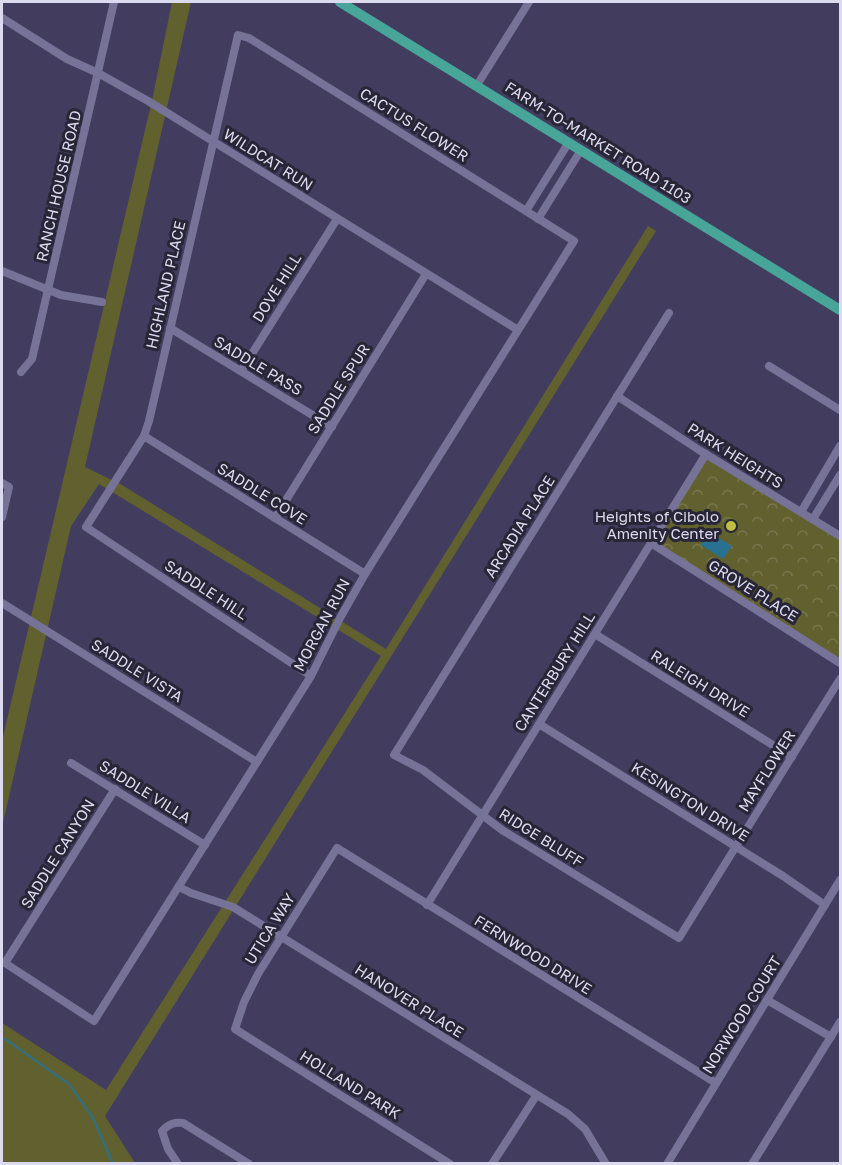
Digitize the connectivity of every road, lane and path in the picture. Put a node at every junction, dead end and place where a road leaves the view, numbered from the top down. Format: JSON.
{"nodes":[{"id":1,"x":114,"y":2,"type":"edge"},
{"id":2,"x":340,"y":2,"type":"edge"},
{"id":3,"x":529,"y":2,"type":"edge"},
{"id":4,"x":2,"y":18,"type":"edge"},
{"id":5,"x":238,"y":35,"type":"joint"},
{"id":6,"x":98,"y":73,"type":"junction"},
{"id":7,"x":477,"y":85,"type":"junction"},
{"id":8,"x":212,"y":142,"type":"junction"},
{"id":9,"x":569,"y":142,"type":"junction"},
{"id":10,"x":581,"y":150,"type":"junction"},
{"id":11,"x":526,"y":211,"type":"junction"},
{"id":12,"x":337,"y":219,"type":"junction"},
{"id":13,"x":538,"y":219,"type":"junction"},
{"id":14,"x":574,"y":241,"type":"joint"},
{"id":15,"x":2,"y":271,"type":"edge"},
{"id":16,"x":426,"y":274,"type":"junction"},
{"id":17,"x":49,"y":291,"type":"junction"},
{"id":18,"x":102,"y":302,"type":"dead end"},
{"id":19,"x":840,"y":310,"type":"edge"},
{"id":20,"x":669,"y":314,"type":"dead end"},
{"id":21,"x":170,"y":328,"type":"junction"},
{"id":22,"x":518,"y":330,"type":"junction"},
{"id":23,"x":769,"y":366,"type":"dead end"},
{"id":24,"x":241,"y":371,"type":"junction"},
{"id":25,"x":21,"y":372,"type":"dead end"},
{"id":26,"x":617,"y":396,"type":"junction"},
{"id":27,"x":840,"y":410,"type":"edge"},
{"id":28,"x":332,"y":427,"type":"junction"},
{"id":29,"x":144,"y":436,"type":"junction"},
{"id":30,"x":840,"y":446,"type":"edge"},
{"id":31,"x":706,"y":454,"type":"junction"},
{"id":32,"x":840,"y":475,"type":"edge"},
{"id":33,"x":5,"y":485,"type":"edge"},
{"id":34,"x":801,"y":512,"type":"junction"},
{"id":35,"x":2,"y":517,"type":"edge"},
{"id":36,"x":275,"y":518,"type":"junction"},
{"id":37,"x":813,"y":519,"type":"junction"},
{"id":38,"x":86,"y":527,"type":"joint"},
{"id":39,"x":840,"y":536,"type":"edge"},
{"id":40,"x":651,"y":543,"type":"junction"},
{"id":41,"x":365,"y":574,"type":"junction"},
{"id":42,"x":2,"y":603,"type":"edge"},
{"id":43,"x":595,"y":634,"type":"junction"},
{"id":44,"x":840,"y":663,"type":"edge"},
{"id":45,"x":311,"y":676,"type":"junction"},
{"id":46,"x":840,"y":679,"type":"edge"},
{"id":47,"x":539,"y":724,"type":"junction"},
{"id":48,"x":394,"y":755,"type":"joint"},
{"id":49,"x":792,"y":757,"type":"junction"},
{"id":50,"x":257,"y":762,"type":"junction"},
{"id":51,"x":71,"y":763,"type":"dead end"},
{"id":52,"x":114,"y":789,"type":"junction"},
{"id":53,"x":481,"y":816,"type":"junction"},
{"id":54,"x":205,"y":845,"type":"junction"},
{"id":55,"x":736,"y":847,"type":"junction"},
{"id":56,"x":337,"y":848,"type":"joint"},
{"id":57,"x":840,"y":880,"type":"edge"},
{"id":58,"x":179,"y":887,"type":"junction"},
{"id":59,"x":427,"y":905,"type":"junction"},
{"id":60,"x":825,"y":905,"type":"junction"},
{"id":61,"x":281,"y":937,"type":"junction"},
{"id":62,"x":679,"y":938,"type":"joint"},
{"id":63,"x":767,"y":1000,"type":"junction"},
{"id":64,"x":94,"y":1021,"type":"joint"},
{"id":65,"x":840,"y":1022,"type":"edge"},
{"id":66,"x":235,"y":1029,"type":"joint"},
{"id":67,"x":831,"y":1037,"type":"junction"},
{"id":68,"x":716,"y":1083,"type":"junction"},
{"id":69,"x":536,"y":1096,"type":"junction"},
{"id":70,"x":235,"y":1160,"type":"edge"},
{"id":71,"x":178,"y":1164,"type":"edge"},
{"id":72,"x":249,"y":1164,"type":"edge"},
{"id":73,"x":450,"y":1164,"type":"edge"},
{"id":74,"x":492,"y":1164,"type":"edge"},
{"id":75,"x":606,"y":1164,"type":"edge"},
{"id":76,"x":667,"y":1164,"type":"edge"},
{"id":77,"x":752,"y":1164,"type":"edge"}],
"edges":[{"from":1,"to":6,"type":"street","name":"RANCH HOUSE ROAD"},
{"from":2,"to":7,"type":"main road","name":"FARM-TO-MARKET ROAD 1103"},
{"from":3,"to":7,"type":"street"},
{"from":4,"to":6,"type":"street","name":"WILDCAT RUN"},
{"from":5,"to":8,"type":"street","name":"HIGHLAND PLACE"},
{"from":5,"to":11,"type":"street","name":"CACTUS FLOWER"},
{"from":6,"to":8,"type":"street","name":"WILDCAT RUN"},
{"from":6,"to":17,"type":"street","name":"RANCH HOUSE ROAD"},
{"from":7,"to":9,"type":"main road","name":"FARM-TO-MARKET ROAD 1103"},
{"from":8,"to":12,"type":"street","name":"WILDCAT RUN"},
{"from":8,"to":21,"type":"street","name":"HIGHLAND PLACE"},
{"from":9,"to":10,"type":"main road","name":"FARM-TO-MARKET ROAD 1103"},
{"from":9,"to":11,"type":"street"},
{"from":10,"to":13,"type":"street"},
{"from":10,"to":19,"type":"main road","name":"FARM-TO-MARKET ROAD 1103"},
{"from":11,"to":13,"type":"street","name":"CACTUS FLOWER"},
{"from":12,"to":16,"type":"street","name":"WILDCAT RUN"},
{"from":12,"to":24,"type":"street","name":"DOVE HILL"},
{"from":13,"to":14,"type":"street","name":"CACTUS FLOWER"},
{"from":14,"to":22,"type":"street","name":"MORGAN RUN"},
{"from":15,"to":17,"type":"street"},
{"from":16,"to":22,"type":"street","name":"WILDCAT RUN"},
{"from":16,"to":28,"type":"street","name":"SADDLE SPUR"},
{"from":17,"to":18,"type":"street"},
{"from":17,"to":25,"type":"street","name":"RANCH HOUSE ROAD"},
{"from":20,"to":26,"type":"street","name":"ARCADIA PLACE"},
{"from":21,"to":24,"type":"street","name":"SADDLE PASS"},
{"from":21,"to":29,"type":"street","name":"HIGHLAND PLACE"},
{"from":22,"to":41,"type":"street","name":"MORGAN RUN"},
{"from":23,"to":27,"type":"street"},
{"from":24,"to":28,"type":"street","name":"SADDLE PASS"},
{"from":26,"to":31,"type":"street","name":"PARK HEIGHTS"},
{"from":26,"to":48,"type":"street","name":"ARCADIA PLACE"},
{"from":28,"to":36,"type":"street","name":"SADDLE SPUR"},
{"from":29,"to":36,"type":"street","name":"SADDLE COVE"},
{"from":29,"to":38,"type":"street","name":"HIGHLAND PLACE"},
{"from":30,"to":34,"type":"street"},
{"from":31,"to":34,"type":"street","name":"PARK HEIGHTS"},
{"from":31,"to":40,"type":"street","name":"CANTERBURY HILL"},
{"from":32,"to":37,"type":"street"},
{"from":33,"to":35,"type":"street"},
{"from":34,"to":37,"type":"street","name":"PARK HEIGHTS"},
{"from":36,"to":41,"type":"street","name":"SADDLE COVE"},
{"from":37,"to":39,"type":"street","name":"PARK HEIGHTS"},
{"from":38,"to":45,"type":"street","name":"SADDLE HILL"},
{"from":40,"to":43,"type":"street","name":"CANTERBURY HILL"},
{"from":40,"to":44,"type":"street","name":"GROVE PLACE"},
{"from":41,"to":45,"type":"street","name":"MORGAN RUN"},
{"from":42,"to":50,"type":"street","name":"SADDLE VISTA"},
{"from":43,"to":47,"type":"street","name":"CANTERBURY HILL"},
{"from":43,"to":49,"type":"street","name":"RALEIGH DRIVE"},
{"from":45,"to":50,"type":"street","name":"MORGAN RUN"},
{"from":46,"to":49,"type":"street","name":"MAYFLOWER"},
{"from":47,"to":53,"type":"street","name":"CANTERBURY HILL"},
{"from":47,"to":55,"type":"street","name":"KESINGTON DRIVE"},
{"from":48,"to":53,"type":"street","name":"RIDGE BLUFF"},
{"from":49,"to":55,"type":"street","name":"MAYFLOWER"},
{"from":50,"to":54,"type":"street","name":"MORGAN RUN"},
{"from":51,"to":52,"type":"street","name":"SADDLE VILLA"},
{"from":52,"to":54,"type":"street","name":"SADDLE VILLA"},
{"from":52,"to":64,"type":"street","name":"SADDLE CANYON"},
{"from":53,"to":59,"type":"street","name":"CANTERBURY HILL"},
{"from":53,"to":62,"type":"street","name":"RIDGE BLUFF"},
{"from":54,"to":58,"type":"street","name":"MORGAN RUN"},
{"from":55,"to":60,"type":"street","name":"KESINGTON DRIVE"},
{"from":55,"to":62,"type":"street","name":"MAYFLOWER"},
{"from":56,"to":59,"type":"street","name":"FERNWOOD DRIVE"},
{"from":56,"to":61,"type":"street","name":"UTICA WAY"},
{"from":57,"to":60,"type":"street","name":"NORWOOD COURT"},
{"from":58,"to":61,"type":"street","name":"HANOVER PLACE"},
{"from":58,"to":64,"type":"street","name":"MORGAN RUN"},
{"from":59,"to":68,"type":"street","name":"FERNWOOD DRIVE"},
{"from":60,"to":63,"type":"street","name":"NORWOOD COURT"},
{"from":61,"to":66,"type":"street","name":"UTICA WAY"},
{"from":61,"to":69,"type":"street","name":"HANOVER PLACE"},
{"from":63,"to":67,"type":"street"},
{"from":63,"to":68,"type":"street","name":"NORWOOD COURT"},
{"from":65,"to":67,"type":"street"},
{"from":66,"to":73,"type":"street","name":"HOLLAND PARK"},
{"from":67,"to":77,"type":"street"},
{"from":68,"to":76,"type":"street","name":"NORWOOD COURT"},
{"from":69,"to":74,"type":"street"},
{"from":69,"to":75,"type":"street","name":"HANOVER PLACE"},
{"from":70,"to":71,"type":"street"},
{"from":70,"to":72,"type":"street"}]}
